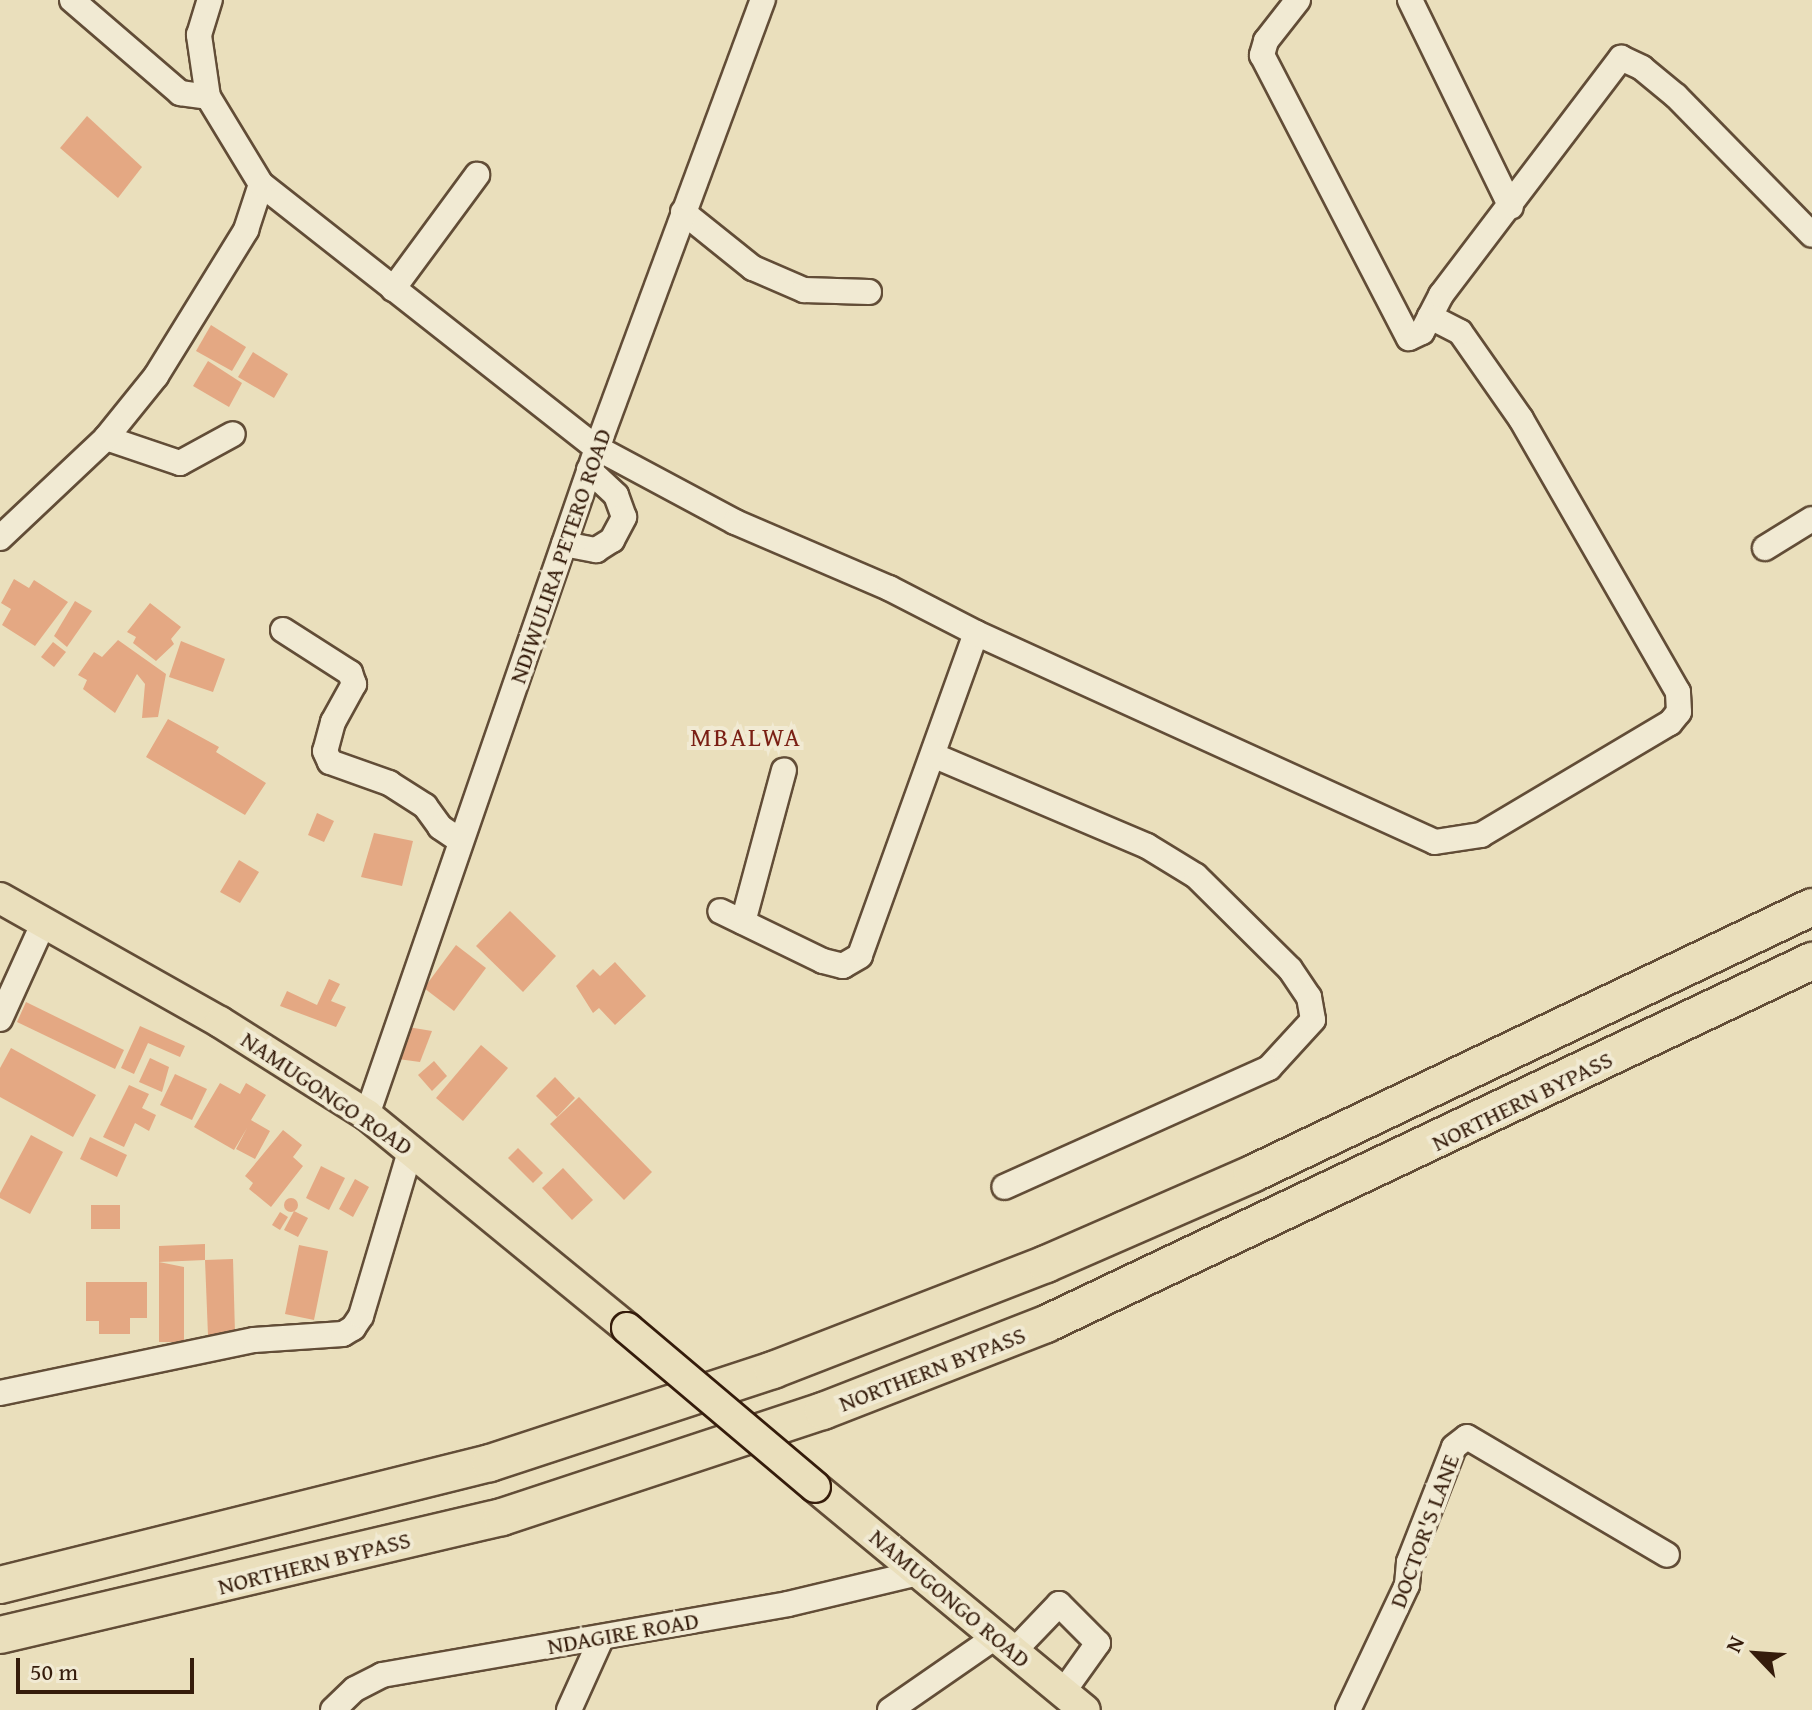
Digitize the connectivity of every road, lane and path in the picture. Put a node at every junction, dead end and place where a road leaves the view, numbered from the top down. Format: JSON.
{"nodes":[{"id":1,"x":72,"y":0,"type":"edge"},
{"id":2,"x":210,"y":0,"type":"edge"},
{"id":3,"x":763,"y":0,"type":"edge"},
{"id":4,"x":1298,"y":0,"type":"edge"},
{"id":5,"x":1410,"y":0,"type":"edge"},
{"id":6,"x":208,"y":97,"type":"junction"},
{"id":7,"x":477,"y":175,"type":"dead end"},
{"id":8,"x":261,"y":184,"type":"junction"},
{"id":9,"x":1511,"y":207,"type":"junction"},
{"id":10,"x":683,"y":212,"type":"junction"},
{"id":11,"x":1812,"y":235,"type":"edge"},
{"id":12,"x":393,"y":289,"type":"junction"},
{"id":13,"x":869,"y":292,"type":"dead end"},
{"id":14,"x":1430,"y":317,"type":"junction"},
{"id":15,"x":233,"y":434,"type":"dead end"},
{"id":16,"x":106,"y":438,"type":"junction"},
{"id":17,"x":593,"y":459,"type":"junction"},
{"id":18,"x":1812,"y":519,"type":"edge"},
{"id":19,"x":0,"y":538,"type":"edge"},
{"id":20,"x":564,"y":544,"type":"junction"},
{"id":21,"x":1765,"y":548,"type":"dead end"},
{"id":22,"x":283,"y":630,"type":"dead end"},
{"id":23,"x":976,"y":633,"type":"junction"},
{"id":24,"x":935,"y":756,"type":"junction"},
{"id":25,"x":784,"y":770,"type":"dead end"},
{"id":26,"x":461,"y":841,"type":"junction"},
{"id":27,"x":0,"y":898,"type":"edge"},
{"id":28,"x":1812,"y":907,"type":"edge"},
{"id":29,"x":720,"y":911,"type":"dead end"},
{"id":30,"x":44,"y":922,"type":"junction"},
{"id":31,"x":743,"y":922,"type":"junction"},
{"id":32,"x":1812,"y":961,"type":"edge"},
{"id":33,"x":0,"y":1019,"type":"edge"},
{"id":34,"x":367,"y":1115,"type":"junction"},
{"id":35,"x":411,"y":1148,"type":"junction"},
{"id":36,"x":1004,"y":1187,"type":"dead end"},
{"id":37,"x":0,"y":1393,"type":"edge"},
{"id":38,"x":1667,"y":1555,"type":"dead end"},
{"id":39,"x":922,"y":1572,"type":"junction"},
{"id":40,"x":0,"y":1585,"type":"edge"},
{"id":41,"x":0,"y":1635,"type":"edge"},
{"id":42,"x":602,"y":1637,"type":"junction"},
{"id":43,"x":1006,"y":1643,"type":"junction"},
{"id":44,"x":1074,"y":1703,"type":"edge"},
{"id":45,"x":333,"y":1710,"type":"edge"},
{"id":46,"x":569,"y":1710,"type":"edge"},
{"id":47,"x":890,"y":1710,"type":"edge"},
{"id":48,"x":1348,"y":1710,"type":"edge"}],
"edges":[{"from":1,"to":6,"type":"street"},
{"from":2,"to":6,"type":"street"},
{"from":3,"to":10,"type":"street","name":"NDIWULIRA PETERO ROAD"},
{"from":4,"to":14,"type":"street"},
{"from":5,"to":9,"type":"street"},
{"from":6,"to":8,"type":"street"},
{"from":7,"to":12,"type":"street"},
{"from":8,"to":12,"type":"street"},
{"from":8,"to":16,"type":"street"},
{"from":9,"to":11,"type":"street"},
{"from":9,"to":14,"type":"street"},
{"from":10,"to":13,"type":"street"},
{"from":10,"to":17,"type":"street","name":"NDIWULIRA PETERO ROAD"},
{"from":12,"to":17,"type":"street"},
{"from":14,"to":23,"type":"street"},
{"from":15,"to":16,"type":"street"},
{"from":16,"to":19,"type":"street"},
{"from":17,"to":20,"type":"street","name":"NDIWULIRA PETERO ROAD"},
{"from":17,"to":20,"type":"street"},
{"from":17,"to":23,"type":"street"},
{"from":18,"to":21,"type":"street"},
{"from":20,"to":26,"type":"street","name":"NDIWULIRA PETERO ROAD"},
{"from":22,"to":26,"type":"street"},
{"from":23,"to":24,"type":"street"},
{"from":24,"to":31,"type":"street"},
{"from":24,"to":36,"type":"street"},
{"from":25,"to":31,"type":"street"},
{"from":26,"to":34,"type":"street","name":"NDIWULIRA PETERO ROAD"},
{"from":27,"to":30,"type":"main road","name":"NAMUGONGO ROAD"},
{"from":28,"to":40,"type":"highway"},
{"from":29,"to":31,"type":"street"},
{"from":30,"to":33,"type":"street"},
{"from":30,"to":34,"type":"main road","name":"NAMUGONGO ROAD"},
{"from":32,"to":41,"type":"highway","name":"NORTHERN BYPASS"},
{"from":34,"to":35,"type":"main road","name":"NAMUGONGO ROAD"},
{"from":35,"to":37,"type":"street"},
{"from":35,"to":39,"type":"main road","name":"NAMUGONGO ROAD","bridge":true},
{"from":38,"to":48,"type":"street","name":"DOCTOR'S LANE"},
{"from":39,"to":42,"type":"street","name":"NDAGIRE ROAD"},
{"from":39,"to":43,"type":"main road","name":"NAMUGONGO ROAD"},
{"from":42,"to":45,"type":"street","name":"NDAGIRE ROAD"},
{"from":42,"to":46,"type":"street"},
{"from":43,"to":44,"type":"main road","name":"NAMUGONGO ROAD"},
{"from":43,"to":44,"type":"street"},
{"from":43,"to":47,"type":"street"}]}
